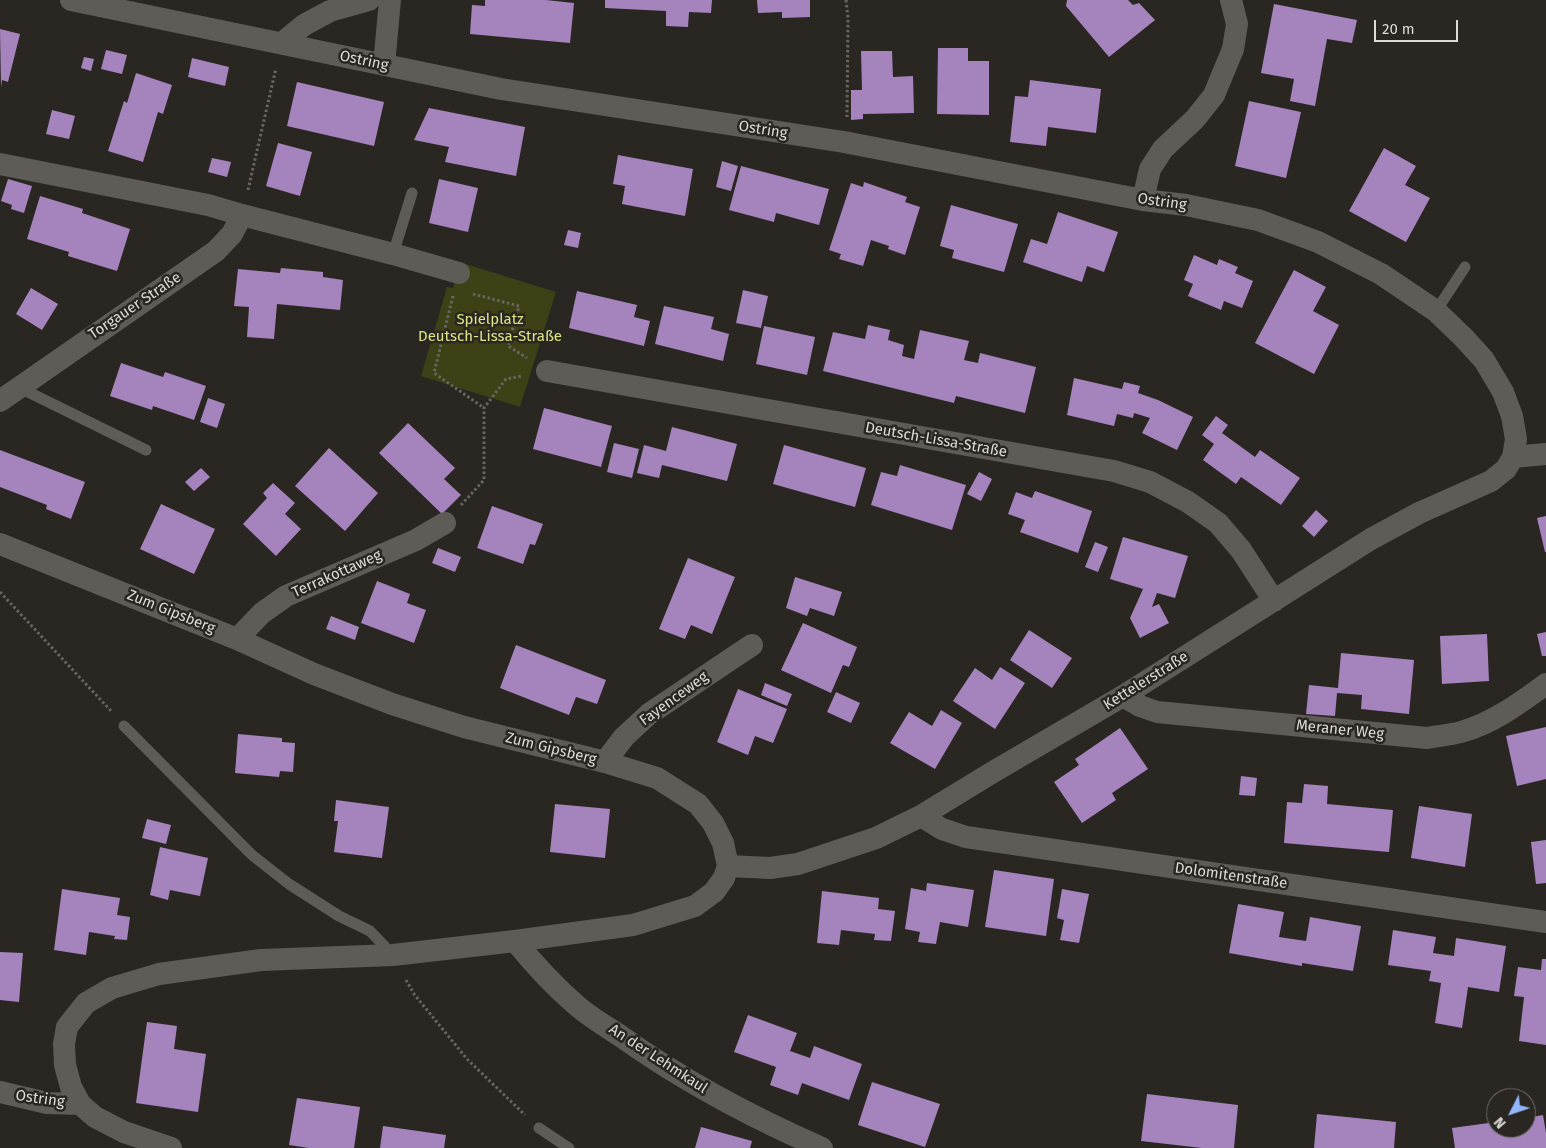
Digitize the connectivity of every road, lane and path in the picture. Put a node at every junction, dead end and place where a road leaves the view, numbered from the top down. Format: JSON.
{"nodes":[{"id":1,"x":72,"y":0,"type":"edge"},
{"id":2,"x":369,"y":0,"type":"edge"},
{"id":3,"x":390,"y":0,"type":"edge"},
{"id":4,"x":846,"y":0,"type":"edge"},
{"id":5,"x":1231,"y":0,"type":"edge"},
{"id":6,"x":282,"y":43,"type":"junction"},
{"id":7,"x":384,"y":65,"type":"junction"},
{"id":8,"x":276,"y":66,"type":"dead end"},
{"id":9,"x":847,"y":111,"type":"dead end"},
{"id":10,"x":0,"y":164,"type":"edge"},
{"id":11,"x":250,"y":181,"type":"dead end"},
{"id":12,"x":412,"y":193,"type":"dead end"},
{"id":13,"x":1142,"y":200,"type":"junction"},
{"id":14,"x":242,"y":215,"type":"junction"},
{"id":15,"x":393,"y":254,"type":"junction"},
{"id":16,"x":1465,"y":267,"type":"dead end"},
{"id":17,"x":459,"y":273,"type":"junction"},
{"id":18,"x":1436,"y":311,"type":"junction"},
{"id":19,"x":508,"y":346,"type":"dead end"},
{"id":20,"x":547,"y":371,"type":"joint"},
{"id":21,"x":18,"y":387,"type":"junction"},
{"id":22,"x":0,"y":400,"type":"edge"},
{"id":23,"x":484,"y":408,"type":"junction"},
{"id":24,"x":146,"y":450,"type":"dead end"},
{"id":25,"x":1546,"y":454,"type":"edge"},
{"id":26,"x":1513,"y":457,"type":"junction"},
{"id":27,"x":445,"y":522,"type":"joint"},
{"id":28,"x":0,"y":544,"type":"edge"},
{"id":29,"x":0,"y":592,"type":"edge"},
{"id":30,"x":1274,"y":600,"type":"junction"},
{"id":31,"x":237,"y":639,"type":"junction"},
{"id":32,"x":752,"y":645,"type":"dead end"},
{"id":33,"x":1546,"y":684,"type":"edge"},
{"id":34,"x":1123,"y":696,"type":"junction"},
{"id":35,"x":124,"y":726,"type":"joint"},
{"id":36,"x":604,"y":762,"type":"junction"},
{"id":37,"x":921,"y":816,"type":"junction"},
{"id":38,"x":728,"y":866,"type":"junction"},
{"id":39,"x":1546,"y":922,"type":"edge"},
{"id":40,"x":515,"y":941,"type":"junction"},
{"id":41,"x":393,"y":955,"type":"junction"},
{"id":42,"x":0,"y":1092,"type":"edge"},
{"id":43,"x":80,"y":1104,"type":"junction"},
{"id":44,"x":539,"y":1128,"type":"joint"},
{"id":45,"x":171,"y":1148,"type":"edge"},
{"id":46,"x":569,"y":1148,"type":"edge"},
{"id":47,"x":822,"y":1148,"type":"edge"}],
"edges":[{"from":1,"to":6,"type":"street","name":"Ostring"},
{"from":2,"to":6,"type":"street"},
{"from":3,"to":7,"type":"street"},
{"from":4,"to":9,"type":"path"},
{"from":5,"to":13,"type":"street"},
{"from":6,"to":7,"type":"street","name":"Ostring"},
{"from":7,"to":13,"type":"street","name":"Ostring"},
{"from":8,"to":11,"type":"path"},
{"from":10,"to":14,"type":"street"},
{"from":12,"to":15,"type":"lane"},
{"from":13,"to":18,"type":"street","name":"Ostring"},
{"from":14,"to":15,"type":"street"},
{"from":14,"to":21,"type":"street","name":"Torgauer Straße"},
{"from":15,"to":17,"type":"street"},
{"from":16,"to":18,"type":"lane"},
{"from":17,"to":19,"type":"path"},
{"from":17,"to":23,"type":"path"},
{"from":18,"to":26,"type":"street","name":"Ostring"},
{"from":20,"to":23,"type":"path"},
{"from":20,"to":30,"type":"street","name":"Deutsch-Lissa-Straße"},
{"from":21,"to":22,"type":"street","name":"Torgauer Straße"},
{"from":21,"to":24,"type":"lane"},
{"from":23,"to":27,"type":"path"},
{"from":25,"to":26,"type":"street"},
{"from":26,"to":30,"type":"street","name":"Kettelerstraße"},
{"from":27,"to":31,"type":"street","name":"Terrakottaweg"},
{"from":28,"to":31,"type":"street","name":"Zum Gipsberg"},
{"from":29,"to":35,"type":"path"},
{"from":30,"to":34,"type":"street","name":"Kettelerstraße"},
{"from":31,"to":36,"type":"street","name":"Zum Gipsberg"},
{"from":32,"to":36,"type":"street","name":"Fayenceweg"},
{"from":33,"to":34,"type":"street","name":"Meraner Weg"},
{"from":34,"to":37,"type":"street","name":"Kettelerstraße"},
{"from":35,"to":41,"type":"lane"},
{"from":36,"to":38,"type":"street","name":"Zum Gipsberg"},
{"from":37,"to":38,"type":"street","name":"Kettelerstraße"},
{"from":37,"to":39,"type":"street","name":"Dolomitenstraße"},
{"from":38,"to":40,"type":"street"},
{"from":40,"to":41,"type":"street"},
{"from":40,"to":47,"type":"street","name":"An der Lehmkaul"},
{"from":41,"to":43,"type":"street"},
{"from":41,"to":44,"type":"path"},
{"from":42,"to":43,"type":"street","name":"Ostring"},
{"from":43,"to":45,"type":"street"},
{"from":44,"to":46,"type":"lane"}]}
